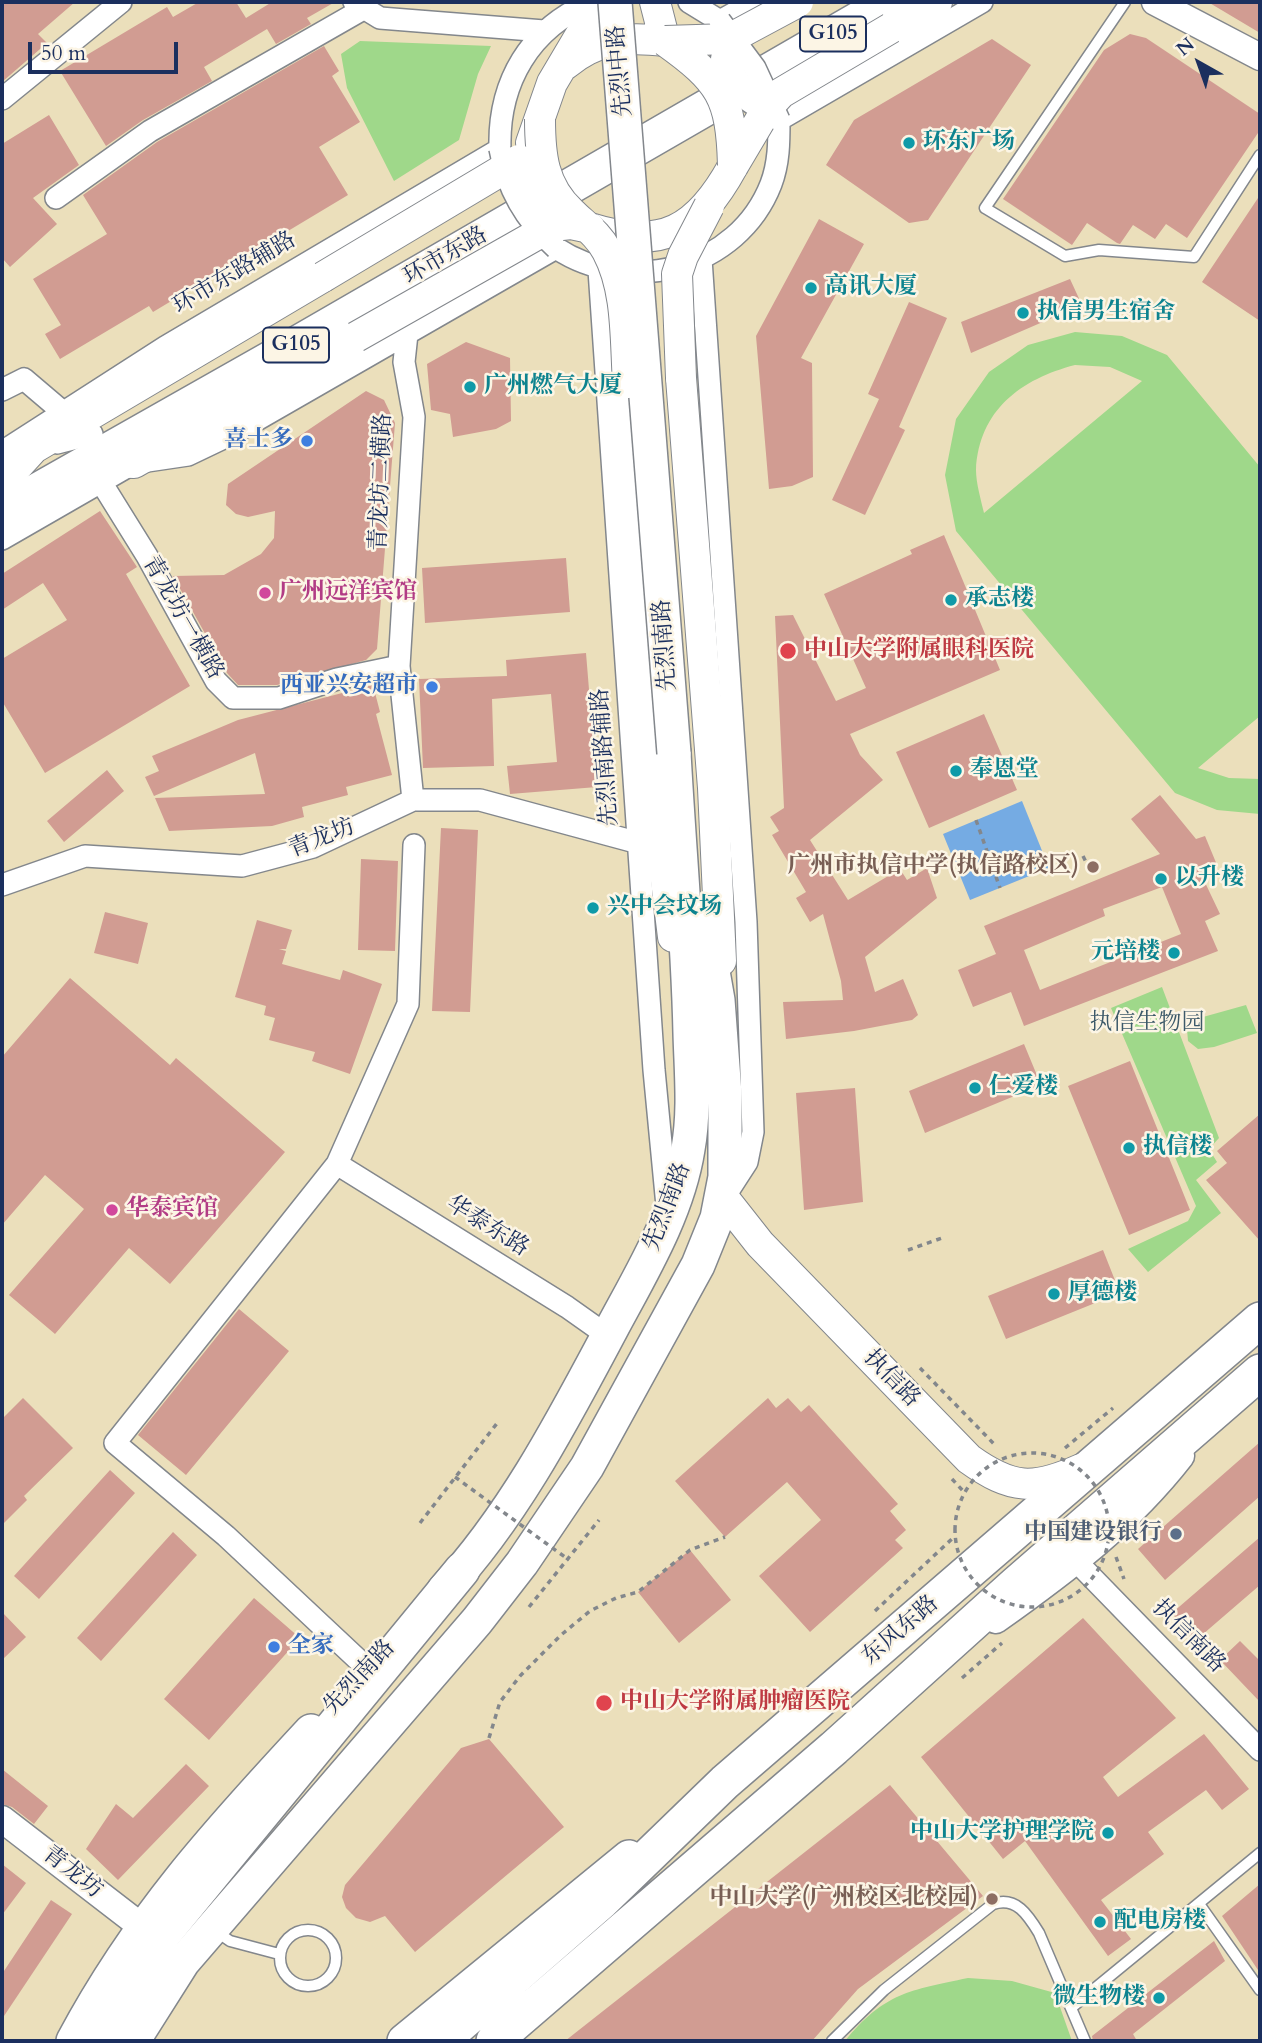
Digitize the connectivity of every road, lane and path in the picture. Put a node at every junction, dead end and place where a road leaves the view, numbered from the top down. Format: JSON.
{"nodes":[{"id":1,"x":121,"y":2,"type":"edge"},
{"id":2,"x":615,"y":2,"type":"edge"},
{"id":3,"x":631,"y":2,"type":"edge"},
{"id":4,"x":655,"y":2,"type":"edge"},
{"id":5,"x":689,"y":2,"type":"edge"},
{"id":6,"x":754,"y":2,"type":"edge"},
{"id":7,"x":798,"y":2,"type":"edge"},
{"id":8,"x":847,"y":2,"type":"edge"},
{"id":9,"x":937,"y":2,"type":"edge"},
{"id":10,"x":982,"y":2,"type":"edge"},
{"id":11,"x":1125,"y":2,"type":"edge"},
{"id":12,"x":1155,"y":2,"type":"edge"},
{"id":13,"x":584,"y":3,"type":"edge"},
{"id":14,"x":361,"y":4,"type":"edge"},
{"id":15,"x":890,"y":15,"type":"edge"},
{"id":16,"x":724,"y":30,"type":"junction"},
{"id":17,"x":544,"y":31,"type":"junction"},
{"id":18,"x":665,"y":41,"type":"junction"},
{"id":19,"x":1260,"y":57,"type":"edge"},
{"id":20,"x":561,"y":68,"type":"junction"},
{"id":21,"x":2,"y":99,"type":"edge"},
{"id":22,"x":774,"y":114,"type":"junction"},
{"id":23,"x":540,"y":119,"type":"junction"},
{"id":24,"x":634,"y":134,"type":"junction"},
{"id":25,"x":509,"y":155,"type":"junction"},
{"id":26,"x":1260,"y":155,"type":"edge"},
{"id":27,"x":733,"y":166,"type":"junction"},
{"id":28,"x":56,"y":198,"type":"dead end"},
{"id":29,"x":709,"y":206,"type":"junction"},
{"id":30,"x":590,"y":228,"type":"junction"},
{"id":31,"x":554,"y":237,"type":"junction"},
{"id":32,"x":701,"y":259,"type":"junction"},
{"id":33,"x":599,"y":270,"type":"junction"},
{"id":34,"x":407,"y":334,"type":"junction"},
{"id":35,"x":681,"y":377,"type":"junction"},
{"id":36,"x":628,"y":383,"type":"junction"},
{"id":37,"x":2,"y":390,"type":"edge"},
{"id":38,"x":64,"y":412,"type":"junction"},
{"id":39,"x":34,"y":448,"type":"junction"},
{"id":40,"x":2,"y":452,"type":"edge"},
{"id":41,"x":2,"y":458,"type":"edge"},
{"id":42,"x":93,"y":459,"type":"junction"},
{"id":43,"x":134,"y":463,"type":"junction"},
{"id":44,"x":2,"y":483,"type":"edge"},
{"id":45,"x":2,"y":511,"type":"edge"},
{"id":46,"x":2,"y":539,"type":"edge"},
{"id":47,"x":399,"y":666,"type":"junction"},
{"id":48,"x":681,"y":752,"type":"junction"},
{"id":49,"x":413,"y":800,"type":"junction"},
{"id":50,"x":976,"y":820,"type":"dead end"},
{"id":51,"x":639,"y":843,"type":"junction"},
{"id":52,"x":414,"y":845,"type":"dead end"},
{"id":53,"x":1083,"y":856,"type":"dead end"},
{"id":54,"x":1090,"y":870,"type":"dead end"},
{"id":55,"x":2,"y":886,"type":"edge"},
{"id":56,"x":1000,"y":888,"type":"dead end"},
{"id":57,"x":705,"y":929,"type":"junction"},
{"id":58,"x":689,"y":983,"type":"junction"},
{"id":59,"x":718,"y":1000,"type":"junction"},
{"id":60,"x":337,"y":1164,"type":"junction"},
{"id":61,"x":723,"y":1198,"type":"junction"},
{"id":62,"x":668,"y":1216,"type":"junction"},
{"id":63,"x":942,"y":1238,"type":"dead end"},
{"id":64,"x":908,"y":1250,"type":"dead end"},
{"id":65,"x":1260,"y":1320,"type":"edge"},
{"id":66,"x":608,"y":1336,"type":"junction"},
{"id":67,"x":920,"y":1367,"type":"dead end"},
{"id":68,"x":1260,"y":1372,"type":"edge"},
{"id":69,"x":1114,"y":1407,"type":"dead end"},
{"id":70,"x":1213,"y":1413,"type":"junction"},
{"id":71,"x":498,"y":1422,"type":"dead end"},
{"id":72,"x":1055,"y":1456,"type":"junction"},
{"id":73,"x":1007,"y":1457,"type":"junction"},
{"id":74,"x":1094,"y":1463,"type":"junction"},
{"id":75,"x":456,"y":1478,"type":"junction"},
{"id":76,"x":599,"y":1520,"type":"dead end"},
{"id":77,"x":420,"y":1523,"type":"dead end"},
{"id":78,"x":955,"y":1536,"type":"junction"},
{"id":79,"x":725,"y":1537,"type":"dead end"},
{"id":80,"x":569,"y":1560,"type":"junction"},
{"id":81,"x":1076,"y":1562,"type":"junction"},
{"id":82,"x":462,"y":1570,"type":"junction"},
{"id":83,"x":528,"y":1607,"type":"dead end"},
{"id":84,"x":875,"y":1611,"type":"dead end"},
{"id":85,"x":368,"y":1669,"type":"junction"},
{"id":86,"x":420,"y":1688,"type":"junction"},
{"id":87,"x":894,"y":1692,"type":"junction"},
{"id":88,"x":489,"y":1738,"type":"dead end"},
{"id":89,"x":1260,"y":1750,"type":"edge"},
{"id":90,"x":725,"y":1782,"type":"junction"},
{"id":91,"x":2,"y":1819,"type":"edge"},
{"id":92,"x":1260,"y":1853,"type":"edge"},
{"id":93,"x":1199,"y":1904,"type":"junction"},
{"id":94,"x":142,"y":1927,"type":"junction"},
{"id":95,"x":211,"y":1928,"type":"junction"},
{"id":96,"x":279,"y":1955,"type":"junction"},
{"id":97,"x":1260,"y":1990,"type":"edge"},
{"id":98,"x":1071,"y":2008,"type":"junction"},
{"id":99,"x":74,"y":2041,"type":"edge"},
{"id":100,"x":102,"y":2041,"type":"edge"},
{"id":101,"x":133,"y":2041,"type":"edge"},
{"id":102,"x":404,"y":2041,"type":"edge"},
{"id":103,"x":440,"y":2041,"type":"edge"},
{"id":104,"x":494,"y":2041,"type":"edge"},
{"id":105,"x":832,"y":2041,"type":"edge"},
{"id":106,"x":1085,"y":2041,"type":"edge"}],
"edges":[{"from":1,"to":21,"type":"street"},
{"from":2,"to":24,"type":"main road","name":"先烈中路","bridge":true},
{"from":3,"to":24,"type":"main road","name":"先烈中路"},
{"from":4,"to":18,"type":"main road"},
{"from":5,"to":16,"type":"street"},
{"from":6,"to":16,"type":"street"},
{"from":7,"to":16,"type":"main road","bridge":true},
{"from":8,"to":42,"type":"highway","name":"环市东路","number":"G105"},
{"from":9,"to":15,"type":"main road"},
{"from":10,"to":22,"type":"street"},
{"from":11,"to":26,"type":"lane"},
{"from":12,"to":19,"type":"street"},
{"from":13,"to":17,"type":"street"},
{"from":13,"to":20,"type":"main road"},
{"from":14,"to":17,"type":"street"},
{"from":14,"to":28,"type":"street"},
{"from":15,"to":22,"type":"main road","bridge":true},
{"from":15,"to":42,"type":"highway","name":"环市东路","number":"G105"},
{"from":16,"to":18,"type":"main road","bridge":true},
{"from":16,"to":22,"type":"street","bridge":true},
{"from":17,"to":25,"type":"street"},
{"from":18,"to":20,"type":"main road"},
{"from":18,"to":27,"type":"main road","bridge":true},
{"from":20,"to":23,"type":"main road"},
{"from":22,"to":27,"type":"main road","bridge":true},
{"from":22,"to":32,"type":"street"},
{"from":23,"to":25,"type":"main road","bridge":true},
{"from":23,"to":30,"type":"main road","bridge":true},
{"from":24,"to":48,"type":"main road","name":"先烈南路"},
{"from":25,"to":31,"type":"street","bridge":true},
{"from":25,"to":38,"type":"street","name":"环市东路辅路"},
{"from":25,"to":39,"type":"main road","bridge":true},
{"from":27,"to":29,"type":"main road"},
{"from":29,"to":30,"type":"main road","bridge":true},
{"from":29,"to":35,"type":"main road","bridge":true},
{"from":30,"to":31,"type":"main road","bridge":true},
{"from":30,"to":36,"type":"main road","bridge":true},
{"from":31,"to":33,"type":"street"},
{"from":31,"to":34,"type":"street"},
{"from":31,"to":43,"type":"main road","bridge":true},
{"from":32,"to":33,"type":"street","bridge":true},
{"from":32,"to":61,"type":"street"},
{"from":33,"to":51,"type":"street","name":"先烈南路辅路"},
{"from":34,"to":43,"type":"street"},
{"from":34,"to":47,"type":"street","name":"青龙坊二横路"},
{"from":35,"to":36,"type":"street","bridge":true},
{"from":35,"to":59,"type":"main road"},
{"from":36,"to":58,"type":"main road"},
{"from":37,"to":38,"type":"street"},
{"from":38,"to":39,"type":"street"},
{"from":38,"to":40,"type":"street","name":"环市东路辅路"},
{"from":39,"to":41,"type":"street"},
{"from":39,"to":42,"type":"street"},
{"from":39,"to":44,"type":"main road"},
{"from":42,"to":43,"type":"main road"},
{"from":42,"to":44,"type":"highway","name":"环市东路","number":"G105"},
{"from":42,"to":45,"type":"highway","name":"环市东路","number":"G105"},
{"from":42,"to":46,"type":"street"},
{"from":42,"to":47,"type":"street","name":"青龙坊一横路"},
{"from":47,"to":49,"type":"street","name":"青龙坊二横路"},
{"from":48,"to":57,"type":"main road","name":"先烈南路"},
{"from":48,"to":58,"type":"main road","name":"先烈南路"},
{"from":49,"to":51,"type":"street","name":"青龙坊"},
{"from":49,"to":55,"type":"street","name":"青龙坊"},
{"from":50,"to":56,"type":"path"},
{"from":51,"to":62,"type":"street","name":"先烈南路辅路"},
{"from":52,"to":60,"type":"street"},
{"from":53,"to":54,"type":"path"},
{"from":57,"to":59,"type":"main road","name":"先烈南路"},
{"from":57,"to":86,"type":"main road","name":"先烈南路"},
{"from":58,"to":62,"type":"main road","name":"先烈南路"},
{"from":59,"to":61,"type":"main road","name":"先烈南路"},
{"from":60,"to":66,"type":"street","name":"华泰东路"},
{"from":60,"to":85,"type":"street"},
{"from":61,"to":74,"type":"main road","name":"执信路"},
{"from":61,"to":86,"type":"main road","name":"先烈南路"},
{"from":62,"to":66,"type":"main road","name":"先烈南路"},
{"from":63,"to":64,"type":"path"},
{"from":65,"to":74,"type":"highway","name":"东风东路"},
{"from":66,"to":82,"type":"main road","name":"先烈南路"},
{"from":67,"to":73,"type":"path"},
{"from":68,"to":70,"type":"highway","name":"东风东路"},
{"from":69,"to":72,"type":"path"},
{"from":70,"to":81,"type":"street"},
{"from":70,"to":87,"type":"highway","name":"东风东路"},
{"from":71,"to":75,"type":"path"},
{"from":72,"to":73,"type":"path","bridge":true},
{"from":72,"to":78,"type":"path","bridge":true},
{"from":73,"to":78,"type":"path","bridge":true},
{"from":74,"to":90,"type":"highway","name":"东风东路"},
{"from":75,"to":77,"type":"path"},
{"from":75,"to":80,"type":"path","bridge":true},
{"from":76,"to":80,"type":"path"},
{"from":78,"to":84,"type":"path"},
{"from":79,"to":88,"type":"path"},
{"from":80,"to":83,"type":"path"},
{"from":81,"to":87,"type":"street"},
{"from":81,"to":89,"type":"street","name":"执信南路"},
{"from":82,"to":85,"type":"main road","name":"先烈南路"},
{"from":82,"to":100,"type":"highway"},
{"from":85,"to":94,"type":"main road","name":"先烈南路"},
{"from":86,"to":95,"type":"main road","name":"先烈南路"},
{"from":87,"to":104,"type":"highway","name":"东风东路"},
{"from":90,"to":102,"type":"main road","name":"东风东路"},
{"from":90,"to":103,"type":"highway"},
{"from":91,"to":94,"type":"street","name":"青龙坊"},
{"from":92,"to":93,"type":"lane"},
{"from":93,"to":97,"type":"lane"},
{"from":93,"to":98,"type":"lane"},
{"from":94,"to":99,"type":"main road","name":"先烈南路"},
{"from":95,"to":96,"type":"lane"},
{"from":95,"to":101,"type":"main road","name":"先烈南路"},
{"from":96,"to":96,"type":"lane"},
{"from":98,"to":105,"type":"lane"},
{"from":98,"to":106,"type":"lane"}]}
